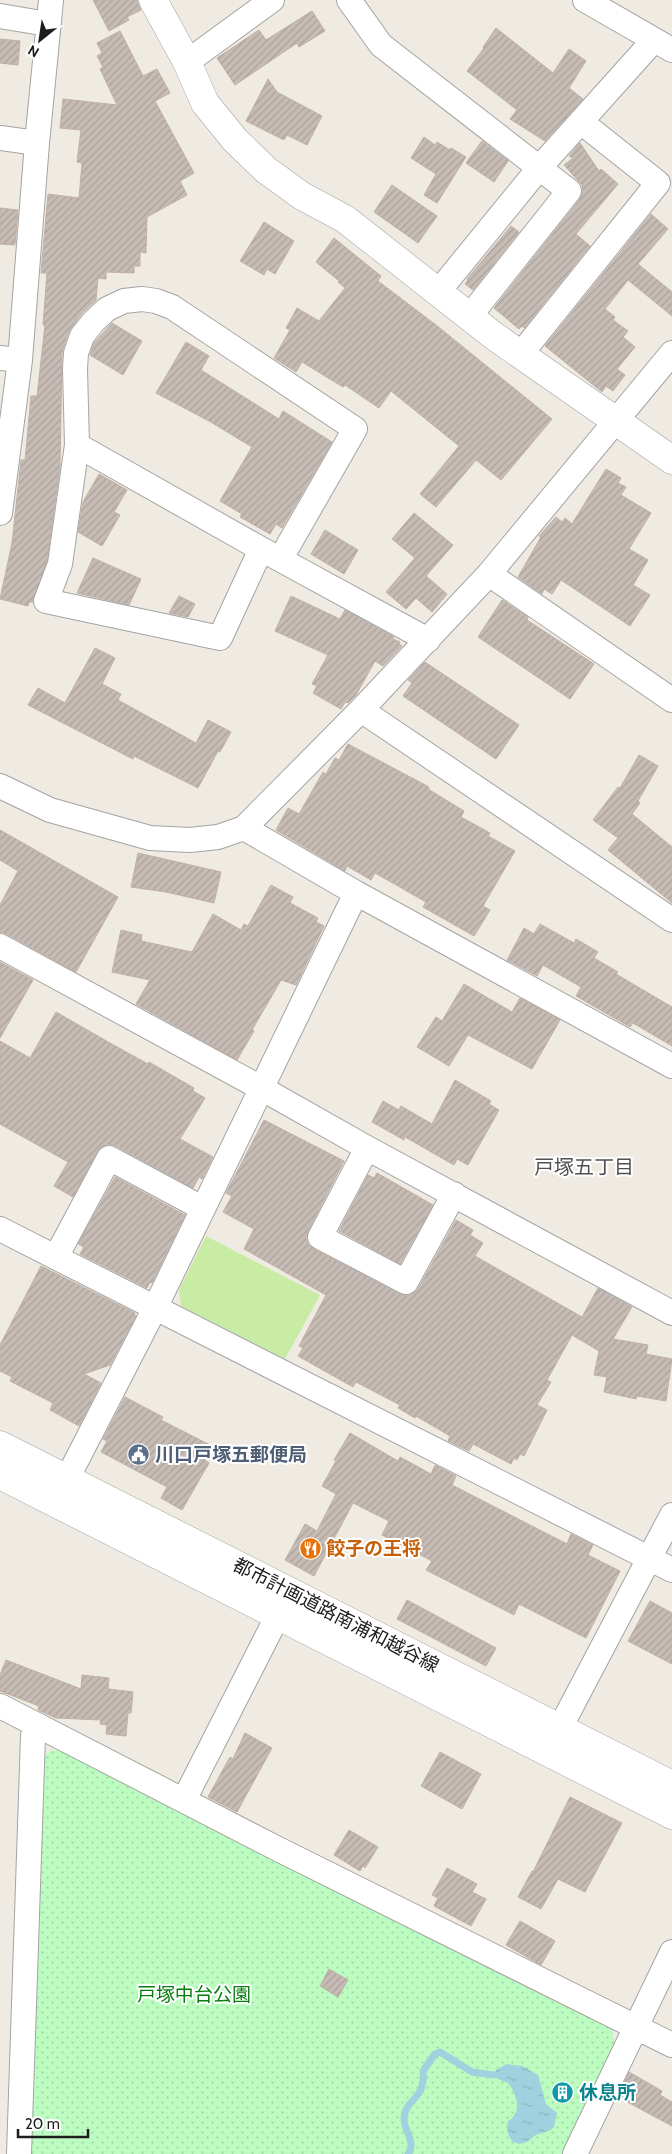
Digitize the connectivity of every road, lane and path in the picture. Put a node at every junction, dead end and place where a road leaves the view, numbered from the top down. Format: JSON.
{"nodes":[{"id":1,"x":51,"y":0,"type":"edge"},
{"id":2,"x":154,"y":0,"type":"edge"},
{"id":3,"x":272,"y":0,"type":"edge"},
{"id":4,"x":349,"y":0,"type":"edge"},
{"id":5,"x":585,"y":0,"type":"edge"},
{"id":6,"x":0,"y":16,"type":"edge"},
{"id":7,"x":48,"y":24,"type":"junction"},
{"id":8,"x":663,"y":45,"type":"edge"},
{"id":9,"x":187,"y":62,"type":"junction"},
{"id":10,"x":582,"y":122,"type":"junction"},
{"id":11,"x":0,"y":138,"type":"edge"},
{"id":12,"x":37,"y":143,"type":"junction"},
{"id":13,"x":540,"y":166,"type":"junction"},
{"id":14,"x":438,"y":292,"type":"junction"},
{"id":15,"x":469,"y":317,"type":"junction"},
{"id":16,"x":672,"y":354,"type":"edge"},
{"id":17,"x":520,"y":355,"type":"junction"},
{"id":18,"x":10,"y":359,"type":"edge"},
{"id":19,"x":615,"y":422,"type":"junction"},
{"id":20,"x":77,"y":445,"type":"junction"},
{"id":21,"x":672,"y":460,"type":"edge"},
{"id":22,"x":0,"y":513,"type":"edge"},
{"id":23,"x":271,"y":553,"type":"junction"},
{"id":24,"x":489,"y":574,"type":"junction"},
{"id":25,"x":428,"y":640,"type":"junction"},
{"id":26,"x":672,"y":700,"type":"edge"},
{"id":27,"x":361,"y":710,"type":"junction"},
{"id":28,"x":0,"y":786,"type":"edge"},
{"id":29,"x":244,"y":828,"type":"junction"},
{"id":30,"x":356,"y":893,"type":"junction"},
{"id":31,"x":672,"y":920,"type":"edge"},
{"id":32,"x":0,"y":946,"type":"edge"},
{"id":33,"x":672,"y":1066,"type":"edge"},
{"id":34,"x":261,"y":1088,"type":"junction"},
{"id":35,"x":367,"y":1148,"type":"junction"},
{"id":36,"x":454,"y":1194,"type":"junction"},
{"id":37,"x":202,"y":1208,"type":"junction"},
{"id":38,"x":0,"y":1229,"type":"edge"},
{"id":39,"x":56,"y":1257,"type":"junction"},
{"id":40,"x":155,"y":1308,"type":"junction"},
{"id":41,"x":672,"y":1313,"type":"edge"},
{"id":42,"x":0,"y":1445,"type":"edge"},
{"id":43,"x":0,"y":1475,"type":"edge"},
{"id":44,"x":67,"y":1479,"type":"junction"},
{"id":45,"x":672,"y":1515,"type":"edge"},
{"id":46,"x":651,"y":1559,"type":"junction"},
{"id":47,"x":672,"y":1570,"type":"edge"},
{"id":48,"x":278,"y":1615,"type":"junction"},
{"id":49,"x":0,"y":1706,"type":"edge"},
{"id":50,"x":36,"y":1725,"type":"junction"},
{"id":51,"x":560,"y":1728,"type":"junction"},
{"id":52,"x":672,"y":1785,"type":"edge"},
{"id":53,"x":184,"y":1800,"type":"junction"},
{"id":54,"x":672,"y":1815,"type":"edge"},
{"id":55,"x":672,"y":1952,"type":"edge"},
{"id":56,"x":635,"y":2027,"type":"junction"},
{"id":57,"x":672,"y":2045,"type":"edge"},
{"id":58,"x":19,"y":2154,"type":"edge"},
{"id":59,"x":575,"y":2154,"type":"edge"}],
"edges":[{"from":1,"to":7,"type":"street"},
{"from":2,"to":9,"type":"street"},
{"from":3,"to":9,"type":"street"},
{"from":4,"to":13,"type":"street"},
{"from":5,"to":8,"type":"street"},
{"from":6,"to":7,"type":"street"},
{"from":7,"to":12,"type":"street"},
{"from":8,"to":10,"type":"street"},
{"from":9,"to":14,"type":"street"},
{"from":10,"to":13,"type":"street"},
{"from":10,"to":17,"type":"street"},
{"from":11,"to":12,"type":"street"},
{"from":12,"to":18,"type":"street"},
{"from":13,"to":14,"type":"street"},
{"from":13,"to":15,"type":"street"},
{"from":14,"to":15,"type":"street"},
{"from":15,"to":17,"type":"street"},
{"from":16,"to":19,"type":"street"},
{"from":17,"to":19,"type":"street"},
{"from":18,"to":22,"type":"street"},
{"from":19,"to":21,"type":"street"},
{"from":19,"to":24,"type":"street"},
{"from":20,"to":23,"type":"street"},
{"from":20,"to":23,"type":"street"},
{"from":20,"to":23,"type":"street"},
{"from":23,"to":25,"type":"street"},
{"from":24,"to":25,"type":"street"},
{"from":24,"to":26,"type":"street"},
{"from":25,"to":27,"type":"street"},
{"from":27,"to":29,"type":"street"},
{"from":27,"to":31,"type":"street"},
{"from":28,"to":29,"type":"street"},
{"from":29,"to":30,"type":"street"},
{"from":30,"to":33,"type":"street"},
{"from":30,"to":34,"type":"street"},
{"from":32,"to":34,"type":"street"},
{"from":34,"to":35,"type":"street"},
{"from":34,"to":37,"type":"street"},
{"from":35,"to":36,"type":"street"},
{"from":35,"to":36,"type":"street"},
{"from":36,"to":41,"type":"street"},
{"from":37,"to":39,"type":"street"},
{"from":37,"to":40,"type":"street"},
{"from":38,"to":39,"type":"street"},
{"from":39,"to":40,"type":"street"},
{"from":40,"to":44,"type":"street"},
{"from":40,"to":46,"type":"street"},
{"from":42,"to":44,"type":"street","name":"都市計画道路南浦和越谷線"},
{"from":43,"to":48,"type":"street","name":"都市計画道路南浦和越谷線"},
{"from":44,"to":51,"type":"street","name":"都市計画道路南浦和越谷線"},
{"from":45,"to":46,"type":"street"},
{"from":46,"to":47,"type":"street"},
{"from":46,"to":51,"type":"street"},
{"from":48,"to":53,"type":"street"},
{"from":48,"to":54,"type":"street","name":"都市計画道路南浦和越谷線"},
{"from":49,"to":50,"type":"street"},
{"from":50,"to":53,"type":"street"},
{"from":50,"to":58,"type":"street"},
{"from":51,"to":52,"type":"street","name":"都市計画道路南浦和越谷線"},
{"from":53,"to":56,"type":"street"},
{"from":55,"to":56,"type":"street"},
{"from":56,"to":57,"type":"street"},
{"from":56,"to":59,"type":"street"}]}
